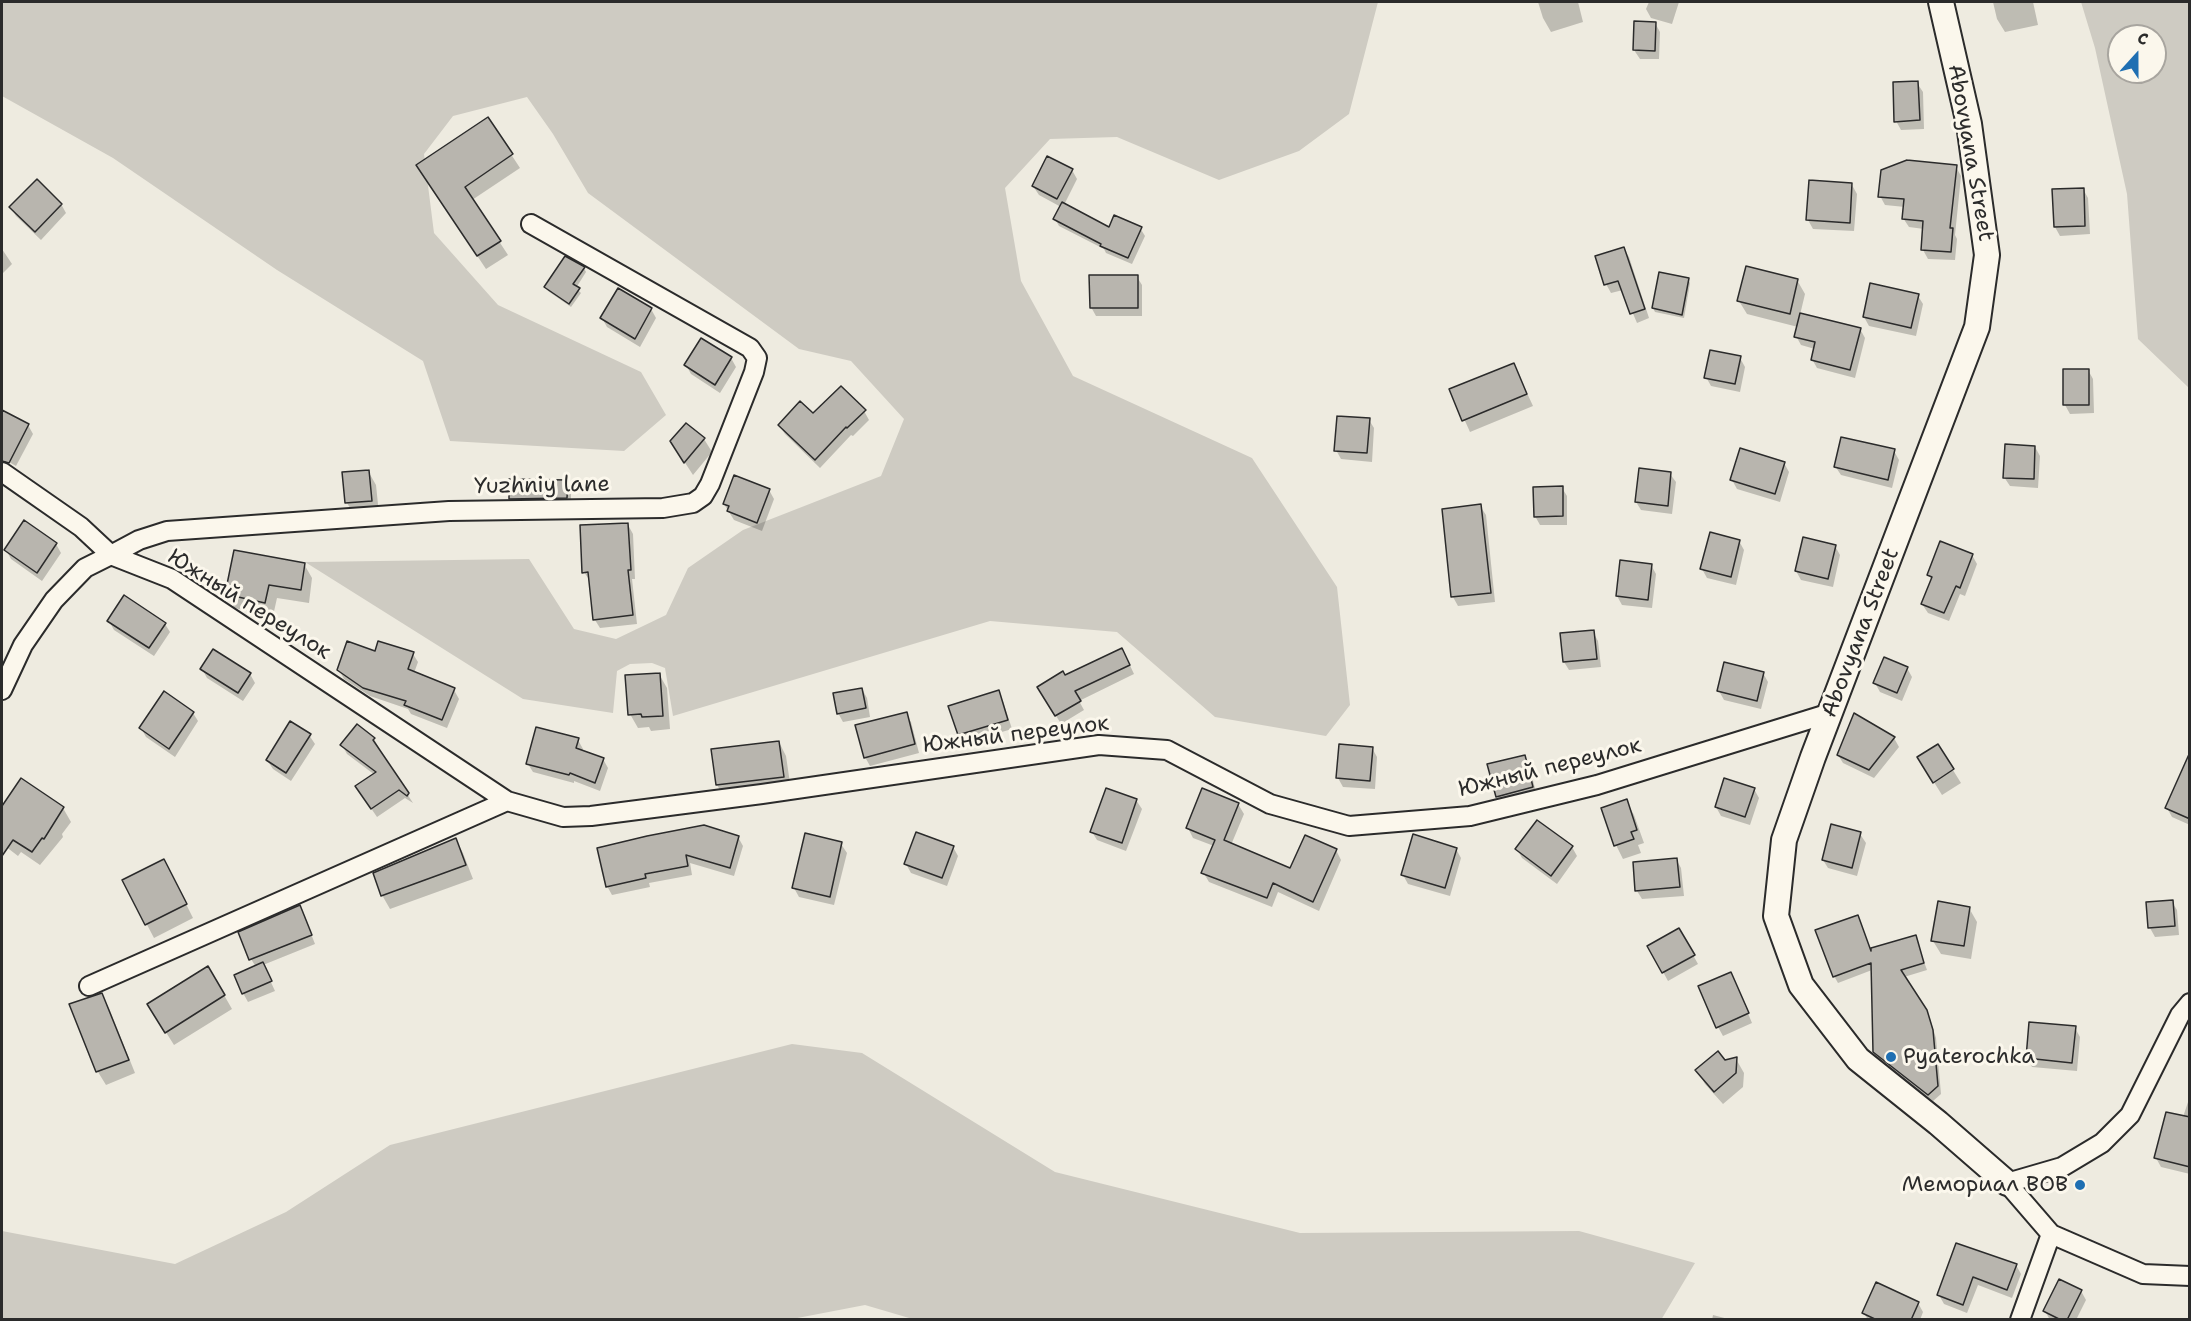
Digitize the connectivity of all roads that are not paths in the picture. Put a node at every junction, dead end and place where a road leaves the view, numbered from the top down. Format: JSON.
{"nodes":[{"id":1,"x":1941,"y":2,"type":"edge"},
{"id":2,"x":531,"y":224,"type":"dead end"},
{"id":3,"x":2,"y":472,"type":"edge"},
{"id":4,"x":111,"y":555,"type":"junction"},
{"id":5,"x":2,"y":690,"type":"edge"},
{"id":6,"x":1830,"y":713,"type":"junction"},
{"id":7,"x":507,"y":801,"type":"junction"},
{"id":8,"x":89,"y":986,"type":"dead end"},
{"id":9,"x":2190,"y":1003,"type":"edge"},
{"id":10,"x":2007,"y":1183,"type":"junction"},
{"id":11,"x":2051,"y":1234,"type":"junction"},
{"id":12,"x":2190,"y":1276,"type":"edge"},
{"id":13,"x":2020,"y":1320,"type":"edge"}],
"edges":[{"from":1,"to":6,"type":"street","name":"Abovyana Street"},
{"from":2,"to":4,"type":"street","name":"Yuzhniy lane"},
{"from":3,"to":4,"type":"street"},
{"from":4,"to":5,"type":"street"},
{"from":4,"to":7,"type":"street","name":"Южный переулок"},
{"from":6,"to":7,"type":"street","name":"Южный переулок"},
{"from":6,"to":10,"type":"street","name":"Abovyana Street"},
{"from":7,"to":8,"type":"street"},
{"from":9,"to":10,"type":"street"},
{"from":10,"to":11,"type":"street"},
{"from":11,"to":12,"type":"street"},
{"from":11,"to":13,"type":"street"}]}
